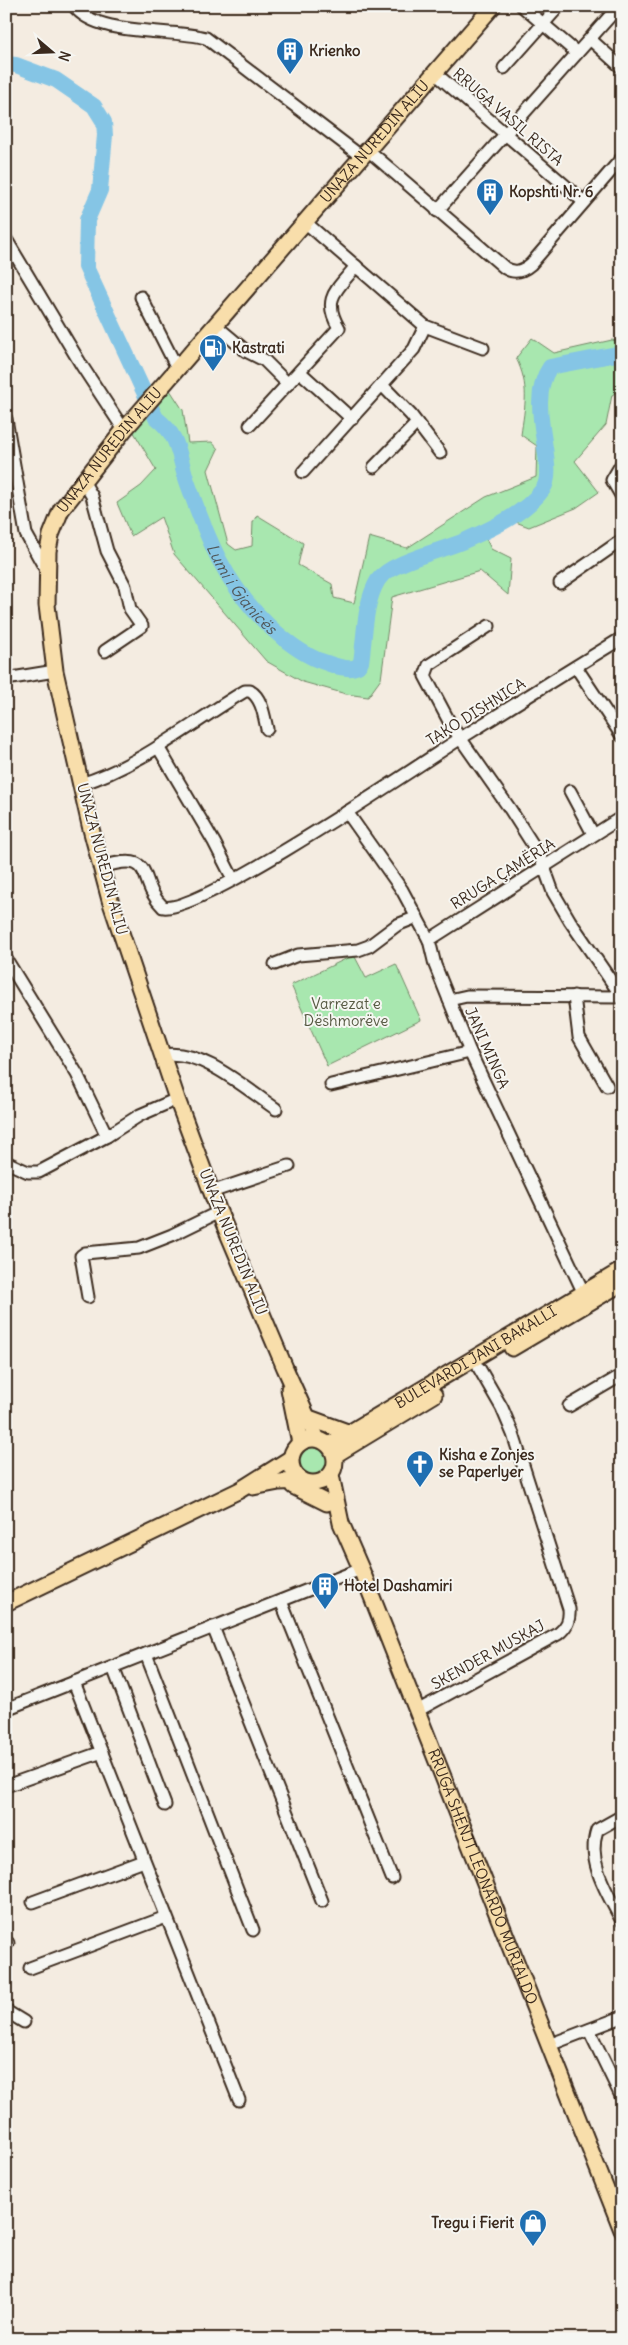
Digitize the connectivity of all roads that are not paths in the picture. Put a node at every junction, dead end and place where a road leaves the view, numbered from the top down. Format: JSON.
{"nodes":[{"id":1,"x":74,"y":6,"type":"edge"},
{"id":2,"x":493,"y":6,"type":"edge"},
{"id":3,"x":522,"y":6,"type":"edge"},
{"id":4,"x":559,"y":6,"type":"edge"},
{"id":5,"x":619,"y":6,"type":"edge"},
{"id":6,"x":543,"y":24,"type":"junction"},
{"id":7,"x":590,"y":39,"type":"junction"},
{"id":8,"x":577,"y":53,"type":"junction"},
{"id":9,"x":504,"y":68,"type":"dead end"},
{"id":10,"x":622,"y":68,"type":"edge"},
{"id":11,"x":435,"y":73,"type":"junction"},
{"id":12,"x":505,"y":134,"type":"junction"},
{"id":13,"x":365,"y":153,"type":"junction"},
{"id":14,"x":622,"y":158,"type":"edge"},
{"id":15,"x":584,"y":202,"type":"junction"},
{"id":16,"x":438,"y":211,"type":"junction"},
{"id":17,"x":305,"y":222,"type":"junction"},
{"id":18,"x":6,"y":239,"type":"edge"},
{"id":19,"x":356,"y":266,"type":"junction"},
{"id":20,"x":141,"y":297,"type":"dead end"},
{"id":21,"x":215,"y":325,"type":"junction"},
{"id":22,"x":425,"y":326,"type":"junction"},
{"id":23,"x":483,"y":348,"type":"dead end"},
{"id":24,"x":300,"y":372,"type":"junction"},
{"id":25,"x":172,"y":373,"type":"junction"},
{"id":26,"x":288,"y":384,"type":"junction"},
{"id":27,"x":382,"y":385,"type":"junction"},
{"id":28,"x":352,"y":418,"type":"junction"},
{"id":29,"x":6,"y":419,"type":"edge"},
{"id":30,"x":417,"y":422,"type":"junction"},
{"id":31,"x":250,"y":425,"type":"dead end"},
{"id":32,"x":127,"y":427,"type":"junction"},
{"id":33,"x":440,"y":453,"type":"dead end"},
{"id":34,"x":622,"y":463,"type":"edge"},
{"id":35,"x":374,"y":466,"type":"dead end"},
{"id":36,"x":303,"y":472,"type":"dead end"},
{"id":37,"x":83,"y":481,"type":"junction"},
{"id":38,"x":622,"y":497,"type":"edge"},
{"id":39,"x":622,"y":540,"type":"edge"},
{"id":40,"x":46,"y":570,"type":"junction"},
{"id":41,"x":560,"y":583,"type":"dead end"},
{"id":42,"x":489,"y":626,"type":"dead end"},
{"id":43,"x":622,"y":638,"type":"edge"},
{"id":44,"x":105,"y":651,"type":"dead end"},
{"id":45,"x":576,"y":667,"type":"junction"},
{"id":46,"x":55,"y":671,"type":"junction"},
{"id":47,"x":6,"y":679,"type":"edge"},
{"id":48,"x":267,"y":729,"type":"dead end"},
{"id":49,"x":622,"y":736,"type":"edge"},
{"id":50,"x":460,"y":739,"type":"junction"},
{"id":51,"x":158,"y":747,"type":"junction"},
{"id":52,"x":80,"y":784,"type":"junction"},
{"id":53,"x":570,"y":791,"type":"dead end"},
{"id":54,"x":347,"y":812,"type":"junction"},
{"id":55,"x":622,"y":817,"type":"edge"},
{"id":56,"x":593,"y":834,"type":"junction"},
{"id":57,"x":101,"y":867,"type":"junction"},
{"id":58,"x":543,"y":867,"type":"junction"},
{"id":59,"x":233,"y":879,"type":"junction"},
{"id":60,"x":417,"y":917,"type":"junction"},
{"id":61,"x":429,"y":940,"type":"junction"},
{"id":62,"x":6,"y":959,"type":"edge"},
{"id":63,"x":275,"y":964,"type":"dead end"},
{"id":64,"x":574,"y":996,"type":"junction"},
{"id":65,"x":622,"y":997,"type":"edge"},
{"id":66,"x":449,"y":1000,"type":"junction"},
{"id":67,"x":470,"y":1052,"type":"junction"},
{"id":68,"x":163,"y":1055,"type":"junction"},
{"id":69,"x":331,"y":1085,"type":"dead end"},
{"id":70,"x":607,"y":1086,"type":"dead end"},
{"id":71,"x":177,"y":1099,"type":"junction"},
{"id":72,"x":276,"y":1109,"type":"dead end"},
{"id":73,"x":107,"y":1136,"type":"junction"},
{"id":74,"x":6,"y":1162,"type":"edge"},
{"id":75,"x":289,"y":1166,"type":"dead end"},
{"id":76,"x":212,"y":1192,"type":"junction"},
{"id":77,"x":219,"y":1212,"type":"junction"},
{"id":78,"x":622,"y":1270,"type":"edge"},
{"id":79,"x":622,"y":1283,"type":"edge"},
{"id":80,"x":88,"y":1297,"type":"dead end"},
{"id":81,"x":586,"y":1298,"type":"junction"},
{"id":82,"x":284,"y":1368,"type":"junction"},
{"id":83,"x":479,"y":1368,"type":"junction"},
{"id":84,"x":622,"y":1375,"type":"edge"},
{"id":85,"x":570,"y":1406,"type":"dead end"},
{"id":86,"x":309,"y":1418,"type":"junction"},
{"id":87,"x":350,"y":1433,"type":"junction"},
{"id":88,"x":300,"y":1443,"type":"junction"},
{"id":89,"x":327,"y":1446,"type":"junction"},
{"id":90,"x":291,"y":1458,"type":"junction"},
{"id":91,"x":331,"y":1475,"type":"junction"},
{"id":92,"x":279,"y":1482,"type":"junction"},
{"id":93,"x":307,"y":1482,"type":"junction"},
{"id":94,"x":240,"y":1490,"type":"junction"},
{"id":95,"x":327,"y":1503,"type":"junction"},
{"id":96,"x":341,"y":1523,"type":"junction"},
{"id":97,"x":361,"y":1569,"type":"junction"},
{"id":98,"x":281,"y":1601,"type":"junction"},
{"id":99,"x":6,"y":1603,"type":"edge"},
{"id":100,"x":212,"y":1627,"type":"junction"},
{"id":101,"x":146,"y":1654,"type":"junction"},
{"id":102,"x":113,"y":1667,"type":"junction"},
{"id":103,"x":74,"y":1682,"type":"junction"},
{"id":104,"x":6,"y":1708,"type":"edge"},
{"id":105,"x":417,"y":1711,"type":"junction"},
{"id":106,"x":102,"y":1752,"type":"junction"},
{"id":107,"x":6,"y":1786,"type":"edge"},
{"id":108,"x":166,"y":1805,"type":"dead end"},
{"id":109,"x":622,"y":1816,"type":"edge"},
{"id":110,"x":144,"y":1861,"type":"junction"},
{"id":111,"x":392,"y":1878,"type":"dead end"},
{"id":112,"x":322,"y":1901,"type":"dead end"},
{"id":113,"x":32,"y":1902,"type":"dead end"},
{"id":114,"x":166,"y":1917,"type":"junction"},
{"id":115,"x":622,"y":1921,"type":"edge"},
{"id":116,"x":253,"y":1930,"type":"dead end"},
{"id":117,"x":30,"y":1968,"type":"dead end"},
{"id":118,"x":6,"y":2011,"type":"edge"},
{"id":119,"x":622,"y":2017,"type":"edge"},
{"id":120,"x":24,"y":2022,"type":"dead end"},
{"id":121,"x":588,"y":2030,"type":"junction"},
{"id":122,"x":548,"y":2045,"type":"junction"},
{"id":123,"x":622,"y":2098,"type":"edge"},
{"id":124,"x":239,"y":2100,"type":"dead end"},
{"id":125,"x":622,"y":2230,"type":"edge"}],
"edges":[{"from":1,"to":13,"type":"street"},
{"from":2,"to":11,"type":"main road","name":"UNAZA NUREDIN ALIU"},
{"from":3,"to":6,"type":"street"},
{"from":4,"to":6,"type":"street"},
{"from":5,"to":7,"type":"street"},
{"from":6,"to":8,"type":"street"},
{"from":6,"to":9,"type":"street"},
{"from":7,"to":8,"type":"street"},
{"from":7,"to":10,"type":"street"},
{"from":8,"to":12,"type":"street"},
{"from":11,"to":12,"type":"street","name":"RRUGA VASIL RISTA"},
{"from":11,"to":13,"type":"main road","name":"UNAZA NUREDIN ALIU"},
{"from":12,"to":15,"type":"street","name":"RRUGA VASIL RISTA"},
{"from":12,"to":16,"type":"street"},
{"from":13,"to":16,"type":"street"},
{"from":13,"to":17,"type":"main road","name":"UNAZA NUREDIN ALIU"},
{"from":14,"to":15,"type":"street"},
{"from":15,"to":16,"type":"street"},
{"from":17,"to":19,"type":"street"},
{"from":17,"to":21,"type":"main road","name":"UNAZA NUREDIN ALIU"},
{"from":18,"to":32,"type":"street"},
{"from":19,"to":22,"type":"street"},
{"from":19,"to":24,"type":"street"},
{"from":20,"to":25,"type":"street"},
{"from":21,"to":25,"type":"main road","name":"UNAZA NUREDIN ALIU"},
{"from":21,"to":26,"type":"street"},
{"from":22,"to":23,"type":"street"},
{"from":22,"to":27,"type":"street"},
{"from":24,"to":26,"type":"street"},
{"from":24,"to":28,"type":"street"},
{"from":25,"to":32,"type":"main road","name":"UNAZA NUREDIN ALIU"},
{"from":26,"to":31,"type":"street"},
{"from":27,"to":28,"type":"street"},
{"from":27,"to":30,"type":"street"},
{"from":28,"to":36,"type":"street"},
{"from":29,"to":40,"type":"street"},
{"from":30,"to":33,"type":"street"},
{"from":30,"to":35,"type":"street"},
{"from":32,"to":37,"type":"main road","name":"UNAZA NUREDIN ALIU"},
{"from":34,"to":38,"type":"street"},
{"from":37,"to":40,"type":"main road","name":"UNAZA NUREDIN ALIU"},
{"from":37,"to":44,"type":"street"},
{"from":39,"to":41,"type":"street"},
{"from":40,"to":46,"type":"main road","name":"UNAZA NUREDIN ALIU"},
{"from":42,"to":50,"type":"street"},
{"from":43,"to":45,"type":"street","name":"TAKO DISHNICA"},
{"from":45,"to":49,"type":"street"},
{"from":45,"to":50,"type":"street","name":"TAKO DISHNICA"},
{"from":46,"to":47,"type":"street"},
{"from":46,"to":52,"type":"main road","name":"UNAZA NUREDIN ALIU"},
{"from":48,"to":51,"type":"street"},
{"from":50,"to":54,"type":"street","name":"TAKO DISHNICA"},
{"from":50,"to":58,"type":"street"},
{"from":51,"to":52,"type":"street"},
{"from":51,"to":59,"type":"street"},
{"from":52,"to":57,"type":"main road","name":"UNAZA NUREDIN ALIU"},
{"from":53,"to":56,"type":"street"},
{"from":54,"to":59,"type":"street","name":"TAKO DISHNICA"},
{"from":54,"to":60,"type":"street","name":"JANI MINGA"},
{"from":55,"to":56,"type":"street","name":"RRUGA ÇAMËRIA"},
{"from":56,"to":58,"type":"street","name":"RRUGA ÇAMËRIA"},
{"from":57,"to":59,"type":"street","name":"TAKO DISHNICA"},
{"from":57,"to":68,"type":"main road","name":"UNAZA NUREDIN ALIU"},
{"from":58,"to":61,"type":"street","name":"RRUGA ÇAMËRIA"},
{"from":58,"to":65,"type":"street"},
{"from":60,"to":61,"type":"street","name":"JANI MINGA"},
{"from":60,"to":63,"type":"street"},
{"from":61,"to":66,"type":"street","name":"JANI MINGA"},
{"from":62,"to":73,"type":"street"},
{"from":64,"to":65,"type":"street"},
{"from":64,"to":66,"type":"street"},
{"from":64,"to":70,"type":"street"},
{"from":66,"to":67,"type":"street","name":"JANI MINGA"},
{"from":67,"to":69,"type":"street"},
{"from":67,"to":81,"type":"street","name":"JANI MINGA"},
{"from":68,"to":71,"type":"main road","name":"UNAZA NUREDIN ALIU"},
{"from":68,"to":72,"type":"street"},
{"from":71,"to":73,"type":"street"},
{"from":71,"to":76,"type":"main road","name":"UNAZA NUREDIN ALIU"},
{"from":73,"to":74,"type":"street"},
{"from":75,"to":76,"type":"street"},
{"from":76,"to":77,"type":"main road","name":"UNAZA NUREDIN ALIU"},
{"from":77,"to":80,"type":"street"},
{"from":77,"to":82,"type":"main road","name":"UNAZA NUREDIN ALIU"},
{"from":78,"to":81,"type":"main road","name":"BULEVARDI JANI BAKALLI"},
{"from":79,"to":81,"type":"main road","name":"BULEVARDI JANI BAKALLI"},
{"from":81,"to":83,"type":"main road","name":"BULEVARDI JANI BAKALLI"},
{"from":81,"to":87,"type":"main road","name":"BULEVARDI JANI BAKALLI"},
{"from":82,"to":86,"type":"main road","name":"UNAZA NUREDIN ALIU"},
{"from":82,"to":88,"type":"main road","name":"UNAZA NUREDIN ALIU"},
{"from":83,"to":89,"type":"main road","name":"BULEVARDI JANI BAKALLI"},
{"from":83,"to":105,"type":"street","name":"SKENDER MUSKAJ"},
{"from":84,"to":85,"type":"street"},
{"from":86,"to":87,"type":"main road"},
{"from":86,"to":89,"type":"main road","name":"UNAZA NUREDIN ALIU"},
{"from":87,"to":89,"type":"main road","name":"BULEVARDI JANI BAKALLI"},
{"from":88,"to":89,"type":"main road"},
{"from":88,"to":90,"type":"main road"},
{"from":89,"to":91,"type":"main road"},
{"from":90,"to":93,"type":"main road"},
{"from":90,"to":94,"type":"main road"},
{"from":91,"to":93,"type":"main road"},
{"from":91,"to":96,"type":"main road","name":"RRUGA SHENJT LEONARDO MURIALDO"},
{"from":92,"to":93,"type":"main road"},
{"from":92,"to":94,"type":"main road"},
{"from":92,"to":95,"type":"main road"},
{"from":93,"to":95,"type":"main road","name":"RRUGA SHENJT LEONARDO MURIALDO"},
{"from":94,"to":99,"type":"main road"},
{"from":95,"to":96,"type":"main road","name":"RRUGA SHENJT LEONARDO MURIALDO"},
{"from":96,"to":97,"type":"main road","name":"RRUGA SHENJT LEONARDO MURIALDO"},
{"from":97,"to":98,"type":"street"},
{"from":97,"to":105,"type":"main road","name":"RRUGA SHENJT LEONARDO MURIALDO"},
{"from":98,"to":100,"type":"street"},
{"from":98,"to":111,"type":"street"},
{"from":100,"to":101,"type":"street"},
{"from":100,"to":112,"type":"street"},
{"from":101,"to":102,"type":"street"},
{"from":101,"to":116,"type":"street"},
{"from":102,"to":103,"type":"street"},
{"from":102,"to":108,"type":"street"},
{"from":103,"to":104,"type":"street"},
{"from":103,"to":106,"type":"street"},
{"from":105,"to":122,"type":"main road","name":"RRUGA SHENJT LEONARDO MURIALDO"},
{"from":106,"to":107,"type":"street"},
{"from":106,"to":110,"type":"street"},
{"from":109,"to":115,"type":"street"},
{"from":110,"to":113,"type":"street"},
{"from":110,"to":114,"type":"street"},
{"from":114,"to":117,"type":"street"},
{"from":114,"to":124,"type":"street"},
{"from":118,"to":120,"type":"street"},
{"from":119,"to":121,"type":"street"},
{"from":121,"to":122,"type":"street"},
{"from":121,"to":123,"type":"street"},
{"from":122,"to":125,"type":"main road","name":"RRUGA SHENJT LEONARDO MURIALDO"}]}
